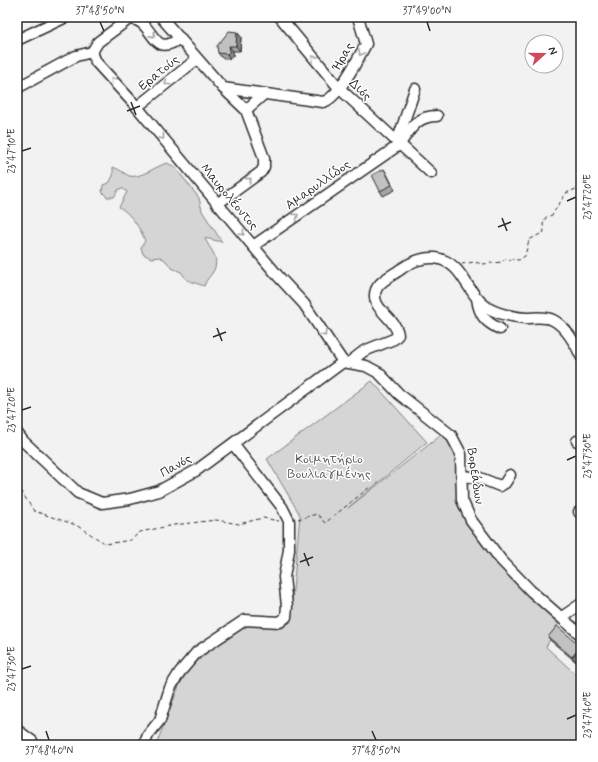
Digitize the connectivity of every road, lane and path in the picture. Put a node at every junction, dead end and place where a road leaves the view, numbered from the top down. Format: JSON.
{"nodes":[{"id":1,"x":66,"y":17,"type":"edge"},
{"id":2,"x":161,"y":17,"type":"edge"},
{"id":3,"x":280,"y":17,"type":"edge"},
{"id":4,"x":358,"y":17,"type":"edge"},
{"id":5,"x":180,"y":38,"type":"junction"},
{"id":6,"x":17,"y":40,"type":"edge"},
{"id":7,"x":92,"y":52,"type":"junction"},
{"id":8,"x":197,"y":58,"type":"junction"},
{"id":9,"x":17,"y":88,"type":"edge"},
{"id":10,"x":223,"y":88,"type":"junction"},
{"id":11,"x":339,"y":88,"type":"junction"},
{"id":12,"x":415,"y":89,"type":"dead end"},
{"id":13,"x":264,"y":94,"type":"junction"},
{"id":14,"x":137,"y":107,"type":"junction"},
{"id":15,"x":246,"y":110,"type":"junction"},
{"id":16,"x":437,"y":116,"type":"dead end"},
{"id":17,"x":398,"y":143,"type":"junction"},
{"id":18,"x":430,"y":173,"type":"dead end"},
{"id":19,"x":581,"y":187,"type":"edge"},
{"id":20,"x":217,"y":204,"type":"junction"},
{"id":21,"x":253,"y":246,"type":"junction"},
{"id":22,"x":455,"y":267,"type":"junction"},
{"id":23,"x":477,"y":298,"type":"junction"},
{"id":24,"x":500,"y":329,"type":"dead end"},
{"id":25,"x":581,"y":356,"type":"edge"},
{"id":26,"x":346,"y":362,"type":"junction"},
{"id":27,"x":17,"y":434,"type":"edge"},
{"id":28,"x":233,"y":444,"type":"junction"},
{"id":29,"x":510,"y":475,"type":"dead end"},
{"id":30,"x":462,"y":476,"type":"junction"},
{"id":31,"x":17,"y":485,"type":"edge"},
{"id":32,"x":370,"y":488,"type":"dead end"},
{"id":33,"x":289,"y":521,"type":"junction"},
{"id":34,"x":581,"y":604,"type":"edge"},
{"id":35,"x":562,"y":617,"type":"junction"},
{"id":36,"x":581,"y":635,"type":"edge"},
{"id":37,"x":17,"y":730,"type":"edge"},
{"id":38,"x":34,"y":745,"type":"edge"},
{"id":39,"x":144,"y":745,"type":"edge"}],
"edges":[{"from":1,"to":6,"type":"street"},
{"from":2,"to":5,"type":"street"},
{"from":11,"to":3,"type":"street","name":"Διός","one_way":true},
{"from":4,"to":11,"type":"street","name":"Ήρας","one_way":true},
{"from":7,"to":5,"type":"street","one_way":true},
{"from":5,"to":8,"type":"street"},
{"from":7,"to":9,"type":"street"},
{"from":14,"to":7,"type":"street","name":"Μαυρολέοντος","one_way":true},
{"from":8,"to":10,"type":"street"},
{"from":8,"to":14,"type":"street","name":"Ερατούς","one_way":true},
{"from":10,"to":13,"type":"street","name":"Ήρας"},
{"from":10,"to":15,"type":"street"},
{"from":11,"to":13,"type":"street","name":"Ήρας"},
{"from":11,"to":17,"type":"street","name":"Διός"},
{"from":12,"to":17,"type":"street"},
{"from":13,"to":15,"type":"street"},
{"from":14,"to":20,"type":"street","name":"Μαυρολέοντος","one_way":true},
{"from":20,"to":15,"type":"street","one_way":true},
{"from":16,"to":17,"type":"street","name":"Αμαρυλλίδος"},
{"from":17,"to":18,"type":"street","name":"Διός"},
{"from":21,"to":17,"type":"street","name":"Αμαρυλλίδος","one_way":true},
{"from":19,"to":22,"type":"path"},
{"from":20,"to":21,"type":"street","name":"Μαυρολέοντος","one_way":true},
{"from":21,"to":26,"type":"street","name":"Μαυρολέοντος","one_way":true},
{"from":22,"to":23,"type":"street"},
{"from":22,"to":26,"type":"street","name":"Πανός"},
{"from":23,"to":24,"type":"street"},
{"from":23,"to":25,"type":"street"},
{"from":26,"to":28,"type":"street","name":"Πανός"},
{"from":26,"to":30,"type":"street","name":"Βορεάδων"},
{"from":27,"to":28,"type":"street","name":"Πανός"},
{"from":28,"to":33,"type":"street"},
{"from":29,"to":30,"type":"street"},
{"from":30,"to":35,"type":"street","name":"Βορεάδων"},
{"from":31,"to":33,"type":"path"},
{"from":32,"to":33,"type":"path"},
{"from":33,"to":39,"type":"street"},
{"from":34,"to":35,"type":"street"},
{"from":35,"to":36,"type":"street","name":"Βορεάδων"},
{"from":37,"to":38,"type":"street"}]}
